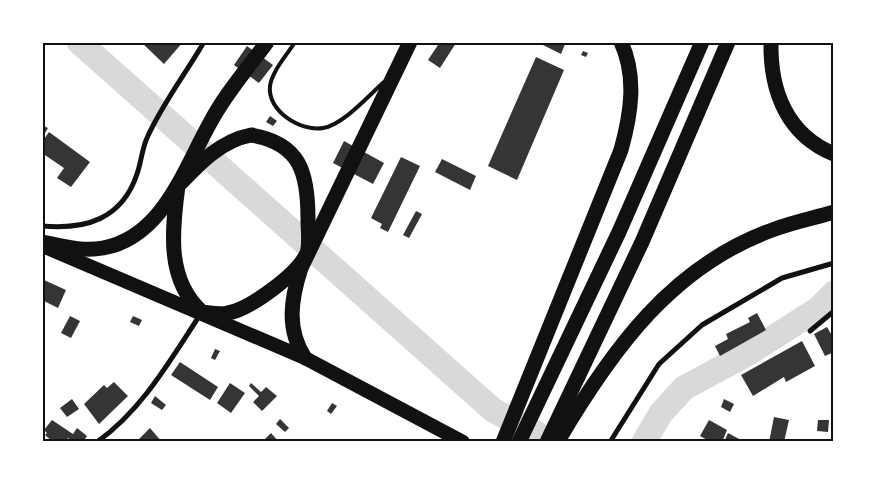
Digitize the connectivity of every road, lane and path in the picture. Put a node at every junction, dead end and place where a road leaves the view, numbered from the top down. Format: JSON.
{"nodes":[{"id":1,"x":204,"y":42,"type":"edge"},
{"id":2,"x":268,"y":42,"type":"edge"},
{"id":3,"x":295,"y":42,"type":"edge"},
{"id":4,"x":621,"y":42,"type":"edge"},
{"id":5,"x":702,"y":42,"type":"edge"},
{"id":6,"x":728,"y":42,"type":"edge"},
{"id":7,"x":771,"y":42,"type":"edge"},
{"id":8,"x":412,"y":43,"type":"edge"},
{"id":9,"x":399,"y":69,"type":"junction"},
{"id":10,"x":834,"y":154,"type":"edge"},
{"id":11,"x":178,"y":186,"type":"junction"},
{"id":12,"x":834,"y":212,"type":"edge"},
{"id":13,"x":42,"y":226,"type":"edge"},
{"id":14,"x":42,"y":244,"type":"edge"},
{"id":15,"x":307,"y":252,"type":"junction"},
{"id":16,"x":834,"y":263,"type":"edge"},
{"id":17,"x":834,"y":310,"type":"edge"},
{"id":18,"x":202,"y":312,"type":"junction"},
{"id":19,"x":810,"y":331,"type":"dead end"},
{"id":20,"x":304,"y":358,"type":"junction"},
{"id":21,"x":565,"y":418,"type":"junction"},
{"id":22,"x":455,"y":439,"type":"edge"},
{"id":23,"x":97,"y":442,"type":"edge"},
{"id":24,"x":504,"y":442,"type":"edge"},
{"id":25,"x":519,"y":442,"type":"edge"},
{"id":26,"x":547,"y":442,"type":"edge"},
{"id":27,"x":558,"y":442,"type":"edge"},
{"id":28,"x":610,"y":442,"type":"edge"}],
"edges":[{"from":1,"to":13,"type":"street"},
{"from":2,"to":11,"type":"highway"},
{"from":3,"to":9,"type":"lane"},
{"from":4,"to":24,"type":"highway"},
{"from":5,"to":25,"type":"highway"},
{"from":6,"to":21,"type":"highway"},
{"from":7,"to":10,"type":"highway"},
{"from":8,"to":9,"type":"highway"},
{"from":9,"to":15,"type":"highway"},
{"from":11,"to":14,"type":"highway"},
{"from":11,"to":15,"type":"highway"},
{"from":11,"to":18,"type":"highway"},
{"from":12,"to":21,"type":"highway"},
{"from":14,"to":18,"type":"highway"},
{"from":15,"to":18,"type":"highway"},
{"from":15,"to":20,"type":"highway"},
{"from":16,"to":28,"type":"street"},
{"from":17,"to":19,"type":"street"},
{"from":18,"to":20,"type":"highway"},
{"from":18,"to":23,"type":"street"},
{"from":20,"to":22,"type":"highway"},
{"from":21,"to":26,"type":"highway"},
{"from":21,"to":27,"type":"highway"}]}
